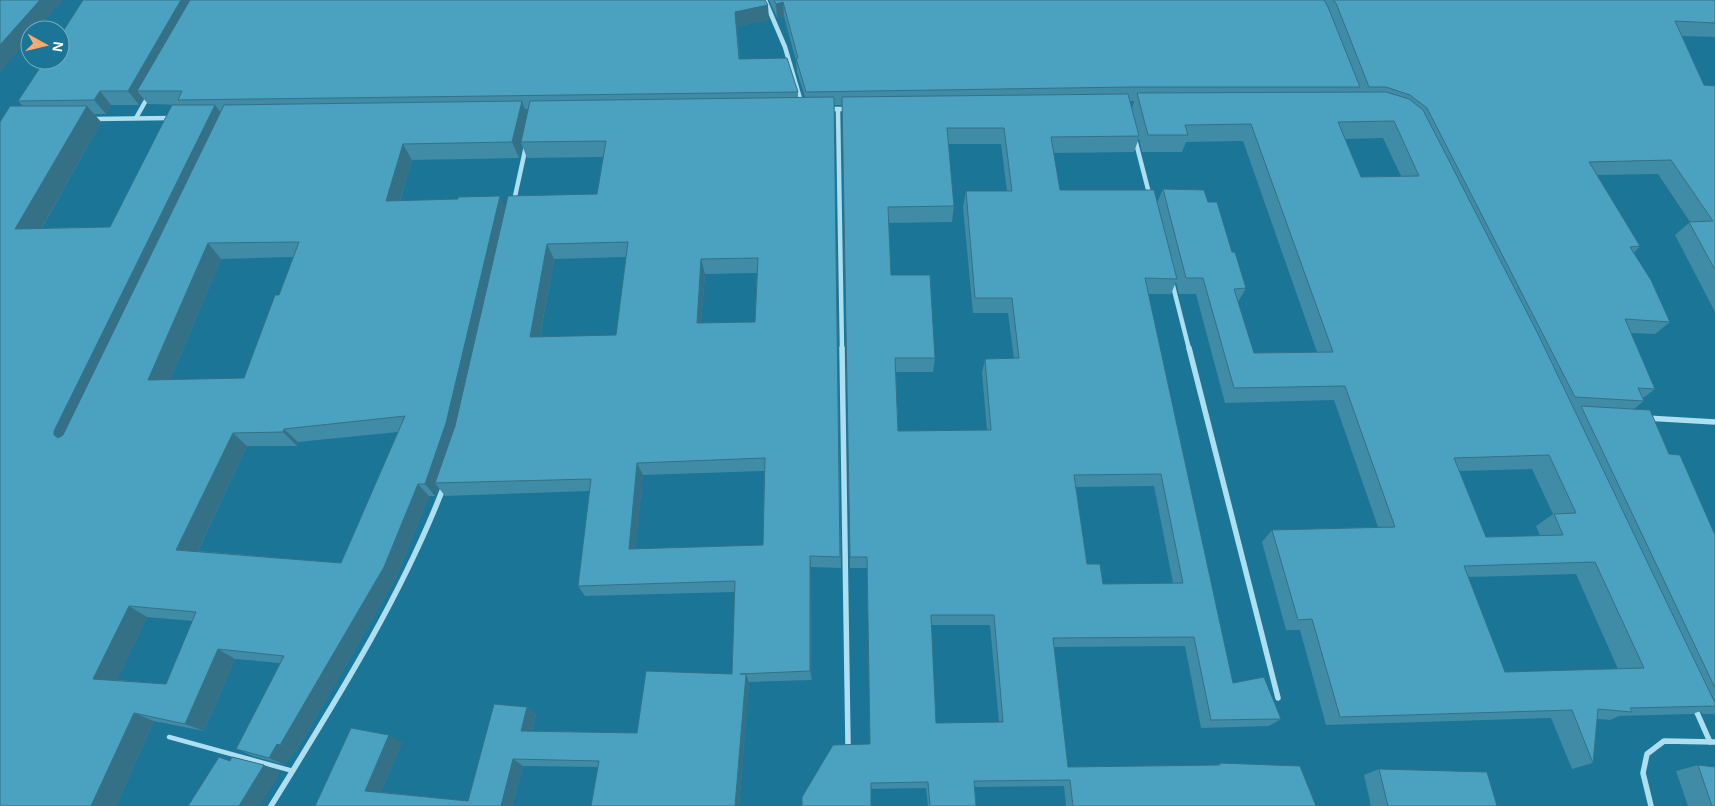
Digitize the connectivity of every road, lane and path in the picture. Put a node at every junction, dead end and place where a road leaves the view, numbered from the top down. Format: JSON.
{"nodes":[{"id":1,"x":765,"y":0,"type":"edge"},
{"id":2,"x":150,"y":93,"type":"edge"},
{"id":3,"x":858,"y":108,"type":"edge"},
{"id":4,"x":804,"y":109,"type":"edge"},
{"id":5,"x":821,"y":109,"type":"edge"},
{"id":6,"x":838,"y":109,"type":"junction"},
{"id":7,"x":88,"y":118,"type":"edge"},
{"id":8,"x":136,"y":118,"type":"junction"},
{"id":9,"x":175,"y":118,"type":"edge"},
{"id":10,"x":1134,"y":134,"type":"edge"},
{"id":11,"x":527,"y":142,"type":"edge"},
{"id":12,"x":1151,"y":200,"type":"edge"},
{"id":13,"x":512,"y":209,"type":"edge"},
{"id":14,"x":1170,"y":277,"type":"edge"},
{"id":15,"x":1637,"y":418,"type":"edge"},
{"id":16,"x":1715,"y":422,"type":"edge"},
{"id":17,"x":445,"y":483,"type":"edge"},
{"id":18,"x":1278,"y":698,"type":"dead end"},
{"id":19,"x":1690,"y":698,"type":"edge"},
{"id":20,"x":170,"y":737,"type":"edge"},
{"id":21,"x":1713,"y":742,"type":"edge"},
{"id":22,"x":848,"y":744,"type":"edge"},
{"id":23,"x":292,"y":771,"type":"junction"},
{"id":24,"x":271,"y":806,"type":"edge"},
{"id":25,"x":1651,"y":806,"type":"edge"}],
"edges":[{"from":1,"to":4,"type":"street"},
{"from":2,"to":8,"type":"street"},
{"from":3,"to":6,"type":"street"},
{"from":5,"to":6,"type":"street"},
{"from":6,"to":22,"type":"street"},
{"from":7,"to":8,"type":"street"},
{"from":8,"to":9,"type":"street"},
{"from":10,"to":12,"type":"street"},
{"from":11,"to":13,"type":"street"},
{"from":14,"to":18,"type":"street"},
{"from":15,"to":16,"type":"street"},
{"from":17,"to":23,"type":"street"},
{"from":19,"to":21,"type":"street"},
{"from":20,"to":23,"type":"lane"},
{"from":21,"to":25,"type":"street"},
{"from":23,"to":24,"type":"street"}]}
